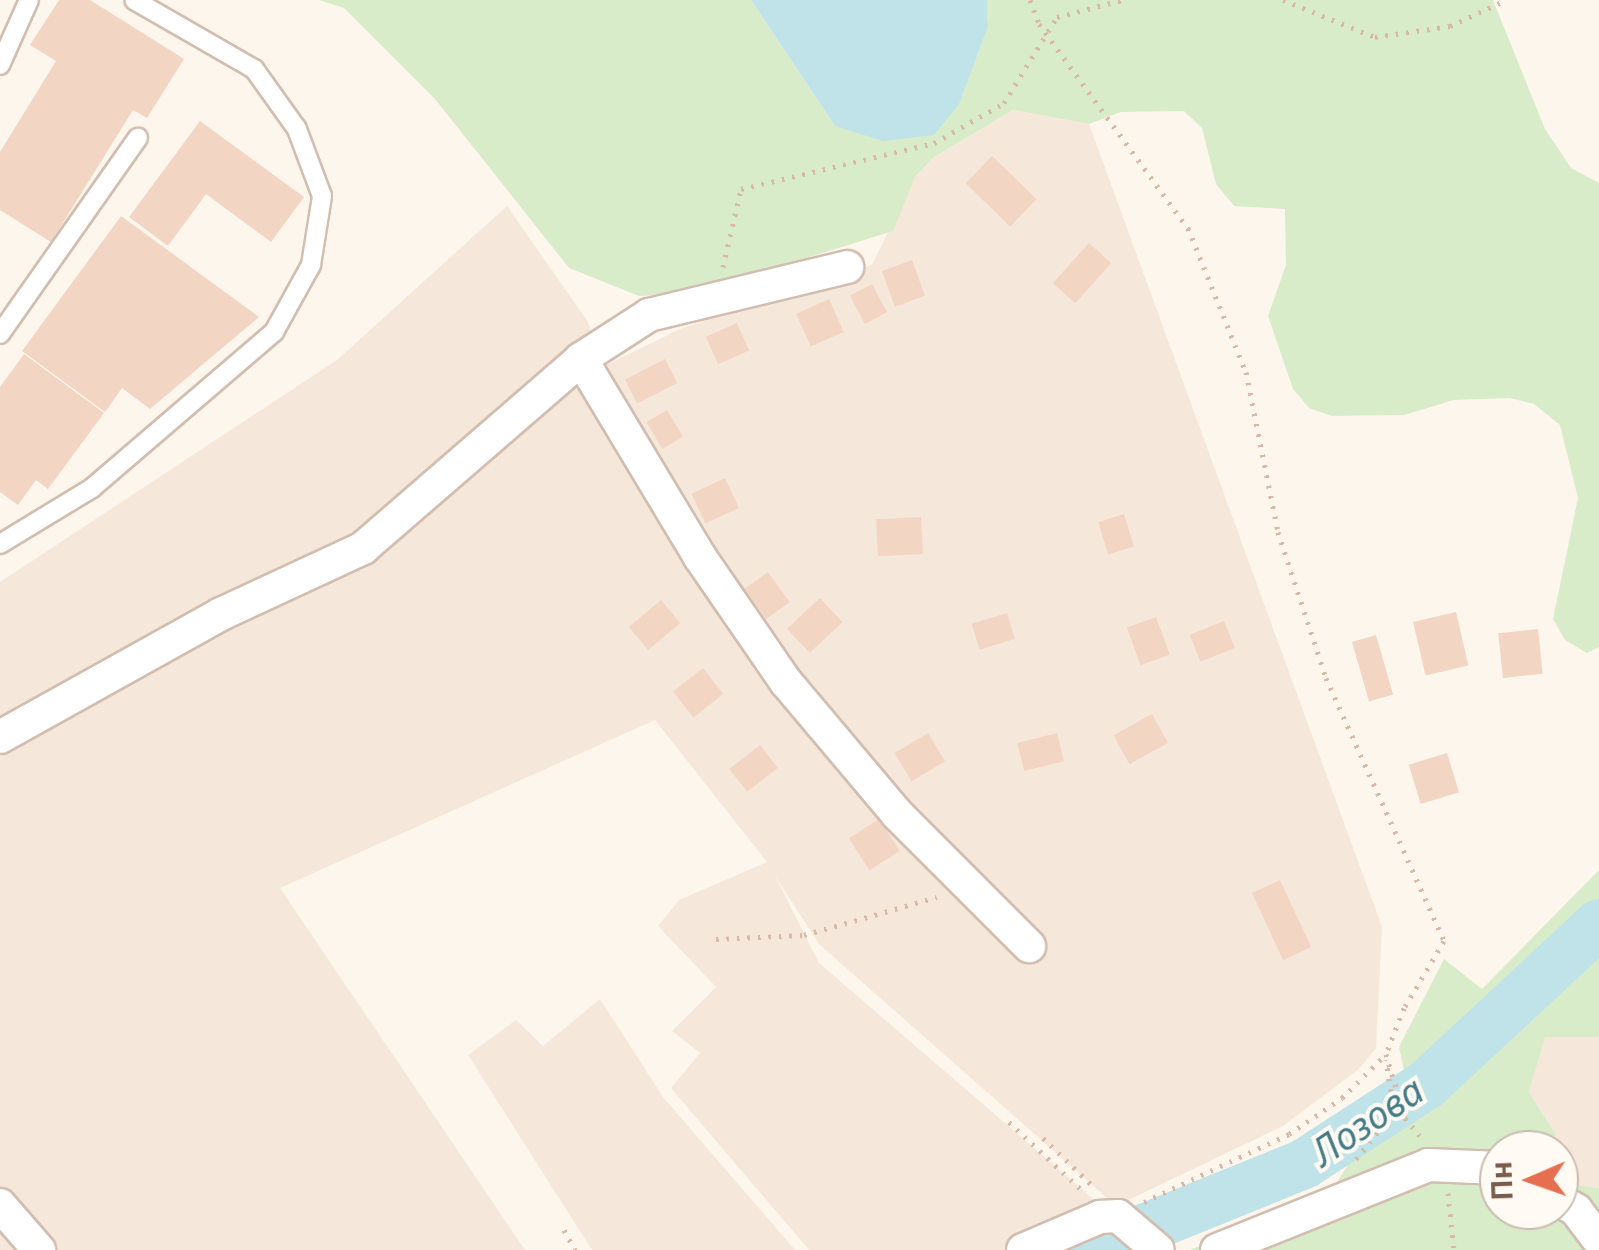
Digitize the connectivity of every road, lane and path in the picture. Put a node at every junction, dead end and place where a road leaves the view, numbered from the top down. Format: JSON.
{"nodes":[{"id":1,"x":29,"y":0,"type":"edge"},
{"id":2,"x":134,"y":0,"type":"edge"},
{"id":3,"x":1030,"y":0,"type":"edge"},
{"id":4,"x":1122,"y":0,"type":"edge"},
{"id":5,"x":1284,"y":0,"type":"edge"},
{"id":6,"x":1506,"y":0,"type":"edge"},
{"id":7,"x":1046,"y":35,"type":"junction"},
{"id":8,"x":0,"y":64,"type":"edge"},
{"id":9,"x":138,"y":138,"type":"dead end"},
{"id":10,"x":847,"y":267,"type":"dead end"},
{"id":11,"x":715,"y":302,"type":"junction"},
{"id":12,"x":0,"y":334,"type":"edge"},
{"id":13,"x":581,"y":359,"type":"junction"},
{"id":14,"x":0,"y":544,"type":"edge"},
{"id":15,"x":0,"y":736,"type":"edge"},
{"id":16,"x":966,"y":880,"type":"junction"},
{"id":17,"x":716,"y":939,"type":"dead end"},
{"id":18,"x":1028,"y":946,"type":"dead end"},
{"id":19,"x":1386,"y":1054,"type":"junction"},
{"id":20,"x":1394,"y":1112,"type":"dead end"},
{"id":21,"x":1405,"y":1118,"type":"dead end"},
{"id":22,"x":1009,"y":1122,"type":"dead end"},
{"id":23,"x":1043,"y":1138,"type":"dead end"},
{"id":24,"x":1446,"y":1166,"type":"junction"},
{"id":25,"x":1479,"y":1167,"type":"edge"},
{"id":26,"x":0,"y":1205,"type":"edge"},
{"id":27,"x":1579,"y":1214,"type":"edge"},
{"id":28,"x":1130,"y":1229,"type":"edge"},
{"id":29,"x":564,"y":1230,"type":"dead end"},
{"id":30,"x":1599,"y":1240,"type":"edge"},
{"id":31,"x":38,"y":1250,"type":"edge"},
{"id":32,"x":575,"y":1250,"type":"edge"},
{"id":33,"x":1023,"y":1250,"type":"edge"},
{"id":34,"x":1216,"y":1250,"type":"edge"},
{"id":35,"x":1454,"y":1250,"type":"edge"}],
"edges":[{"from":1,"to":8,"type":"lane"},
{"from":2,"to":14,"type":"lane"},
{"from":3,"to":7,"type":"path"},
{"from":4,"to":7,"type":"path"},
{"from":5,"to":6,"type":"path"},
{"from":7,"to":11,"type":"path"},
{"from":7,"to":19,"type":"path"},
{"from":9,"to":12,"type":"lane"},
{"from":10,"to":11,"type":"street"},
{"from":11,"to":13,"type":"street"},
{"from":13,"to":15,"type":"street"},
{"from":13,"to":16,"type":"street"},
{"from":16,"to":17,"type":"path"},
{"from":16,"to":18,"type":"street"},
{"from":19,"to":20,"type":"path"},
{"from":19,"to":21,"type":"path"},
{"from":19,"to":28,"type":"path"},
{"from":22,"to":28,"type":"path"},
{"from":23,"to":28,"type":"path"},
{"from":24,"to":25,"type":"street"},
{"from":24,"to":34,"type":"street"},
{"from":24,"to":35,"type":"path"},
{"from":26,"to":31,"type":"street"},
{"from":27,"to":30,"type":"street"},
{"from":28,"to":33,"type":"street"},
{"from":29,"to":32,"type":"path"}]}
